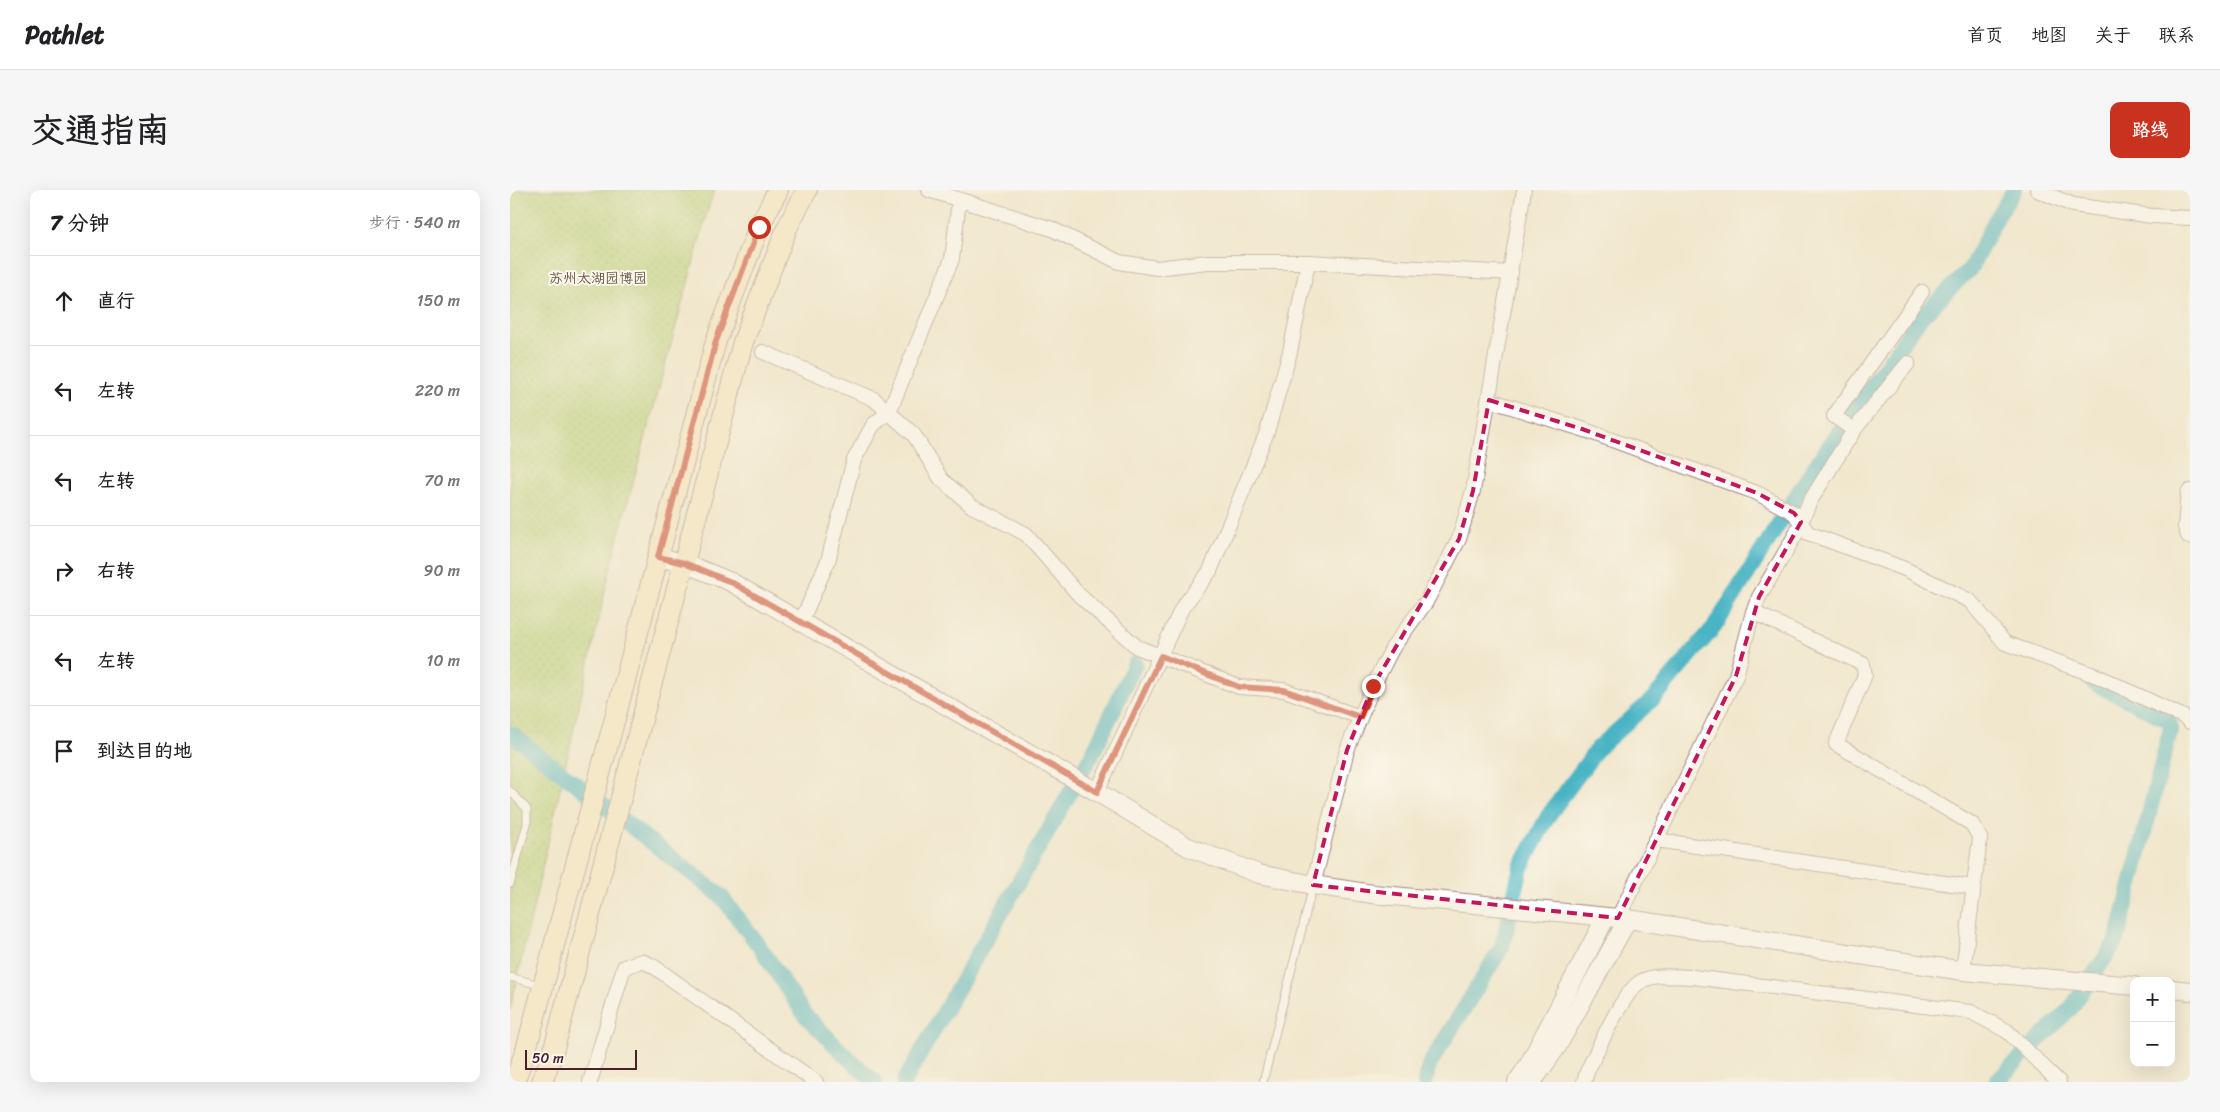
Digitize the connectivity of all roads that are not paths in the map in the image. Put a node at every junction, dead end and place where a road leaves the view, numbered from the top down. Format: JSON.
{"nodes":[{"id":1,"x":778,"y":190,"type":"edge"},
{"id":2,"x":807,"y":190,"type":"edge"},
{"id":3,"x":929,"y":190,"type":"edge"},
{"id":4,"x":1524,"y":190,"type":"edge"},
{"id":5,"x":2037,"y":190,"type":"edge"},
{"id":6,"x":959,"y":200,"type":"junction"},
{"id":7,"x":2190,"y":218,"type":"edge"},
{"id":8,"x":1308,"y":262,"type":"junction"},
{"id":9,"x":1511,"y":273,"type":"junction"},
{"id":10,"x":1922,"y":292,"type":"dead end"},
{"id":11,"x":763,"y":352,"type":"dead end"},
{"id":12,"x":1908,"y":363,"type":"dead end"},
{"id":13,"x":1489,"y":400,"type":"junction"},
{"id":14,"x":890,"y":412,"type":"junction"},
{"id":15,"x":1853,"y":430,"type":"junction"},
{"id":16,"x":2190,"y":494,"type":"edge"},
{"id":17,"x":1798,"y":518,"type":"junction"},
{"id":18,"x":2190,"y":534,"type":"edge"},
{"id":19,"x":658,"y":557,"type":"junction"},
{"id":20,"x":684,"y":563,"type":"junction"},
{"id":21,"x":1754,"y":612,"type":"junction"},
{"id":22,"x":801,"y":622,"type":"junction"},
{"id":23,"x":1161,"y":656,"type":"junction"},
{"id":24,"x":1360,"y":717,"type":"junction"},
{"id":25,"x":2190,"y":722,"type":"edge"},
{"id":26,"x":510,"y":791,"type":"edge"},
{"id":27,"x":1097,"y":792,"type":"junction"},
{"id":28,"x":1656,"y":840,"type":"junction"},
{"id":29,"x":510,"y":884,"type":"edge"},
{"id":30,"x":1313,"y":885,"type":"junction"},
{"id":31,"x":1972,"y":887,"type":"junction"},
{"id":32,"x":1617,"y":918,"type":"junction"},
{"id":33,"x":1963,"y":971,"type":"junction"},
{"id":34,"x":510,"y":977,"type":"edge"},
{"id":35,"x":543,"y":986,"type":"junction"},
{"id":36,"x":2129,"y":986,"type":"edge"},
{"id":37,"x":2175,"y":990,"type":"edge"},
{"id":38,"x":2190,"y":991,"type":"edge"},
{"id":39,"x":2054,"y":1078,"type":"edge"},
{"id":40,"x":1537,"y":1081,"type":"edge"},
{"id":41,"x":514,"y":1082,"type":"edge"},
{"id":42,"x":542,"y":1082,"type":"edge"},
{"id":43,"x":590,"y":1082,"type":"edge"},
{"id":44,"x":816,"y":1082,"type":"edge"},
{"id":45,"x":1263,"y":1082,"type":"edge"},
{"id":46,"x":1517,"y":1082,"type":"edge"},
{"id":47,"x":1584,"y":1082,"type":"edge"}],
"edges":[{"from":1,"to":19,"type":"main road"},
{"from":2,"to":20,"type":"main road"},
{"from":3,"to":6,"type":"street"},
{"from":4,"to":9,"type":"street"},
{"from":5,"to":7,"type":"street"},
{"from":6,"to":8,"type":"street"},
{"from":6,"to":14,"type":"street"},
{"from":8,"to":9,"type":"street"},
{"from":8,"to":23,"type":"street"},
{"from":9,"to":13,"type":"street"},
{"from":10,"to":15,"type":"street"},
{"from":11,"to":14,"type":"street"},
{"from":12,"to":15,"type":"street"},
{"from":13,"to":17,"type":"street"},
{"from":13,"to":24,"type":"street"},
{"from":14,"to":22,"type":"street"},
{"from":14,"to":23,"type":"street"},
{"from":15,"to":17,"type":"street"},
{"from":16,"to":18,"type":"street"},
{"from":17,"to":21,"type":"street"},
{"from":17,"to":25,"type":"street"},
{"from":19,"to":20,"type":"street"},
{"from":19,"to":35,"type":"main road"},
{"from":20,"to":22,"type":"street"},
{"from":20,"to":42,"type":"main road"},
{"from":21,"to":28,"type":"street"},
{"from":21,"to":31,"type":"street"},
{"from":22,"to":27,"type":"street"},
{"from":23,"to":24,"type":"street"},
{"from":23,"to":27,"type":"street"},
{"from":24,"to":30,"type":"street"},
{"from":26,"to":29,"type":"lane"},
{"from":27,"to":30,"type":"street"},
{"from":28,"to":31,"type":"street"},
{"from":28,"to":32,"type":"street"},
{"from":30,"to":32,"type":"street"},
{"from":30,"to":45,"type":"lane"},
{"from":31,"to":33,"type":"street"},
{"from":32,"to":33,"type":"street"},
{"from":32,"to":40,"type":"street"},
{"from":32,"to":46,"type":"street"},
{"from":33,"to":36,"type":"street"},
{"from":34,"to":35,"type":"lane"},
{"from":35,"to":41,"type":"main road"},
{"from":37,"to":38,"type":"street"},
{"from":39,"to":47,"type":"street"},
{"from":43,"to":44,"type":"street"}]}
